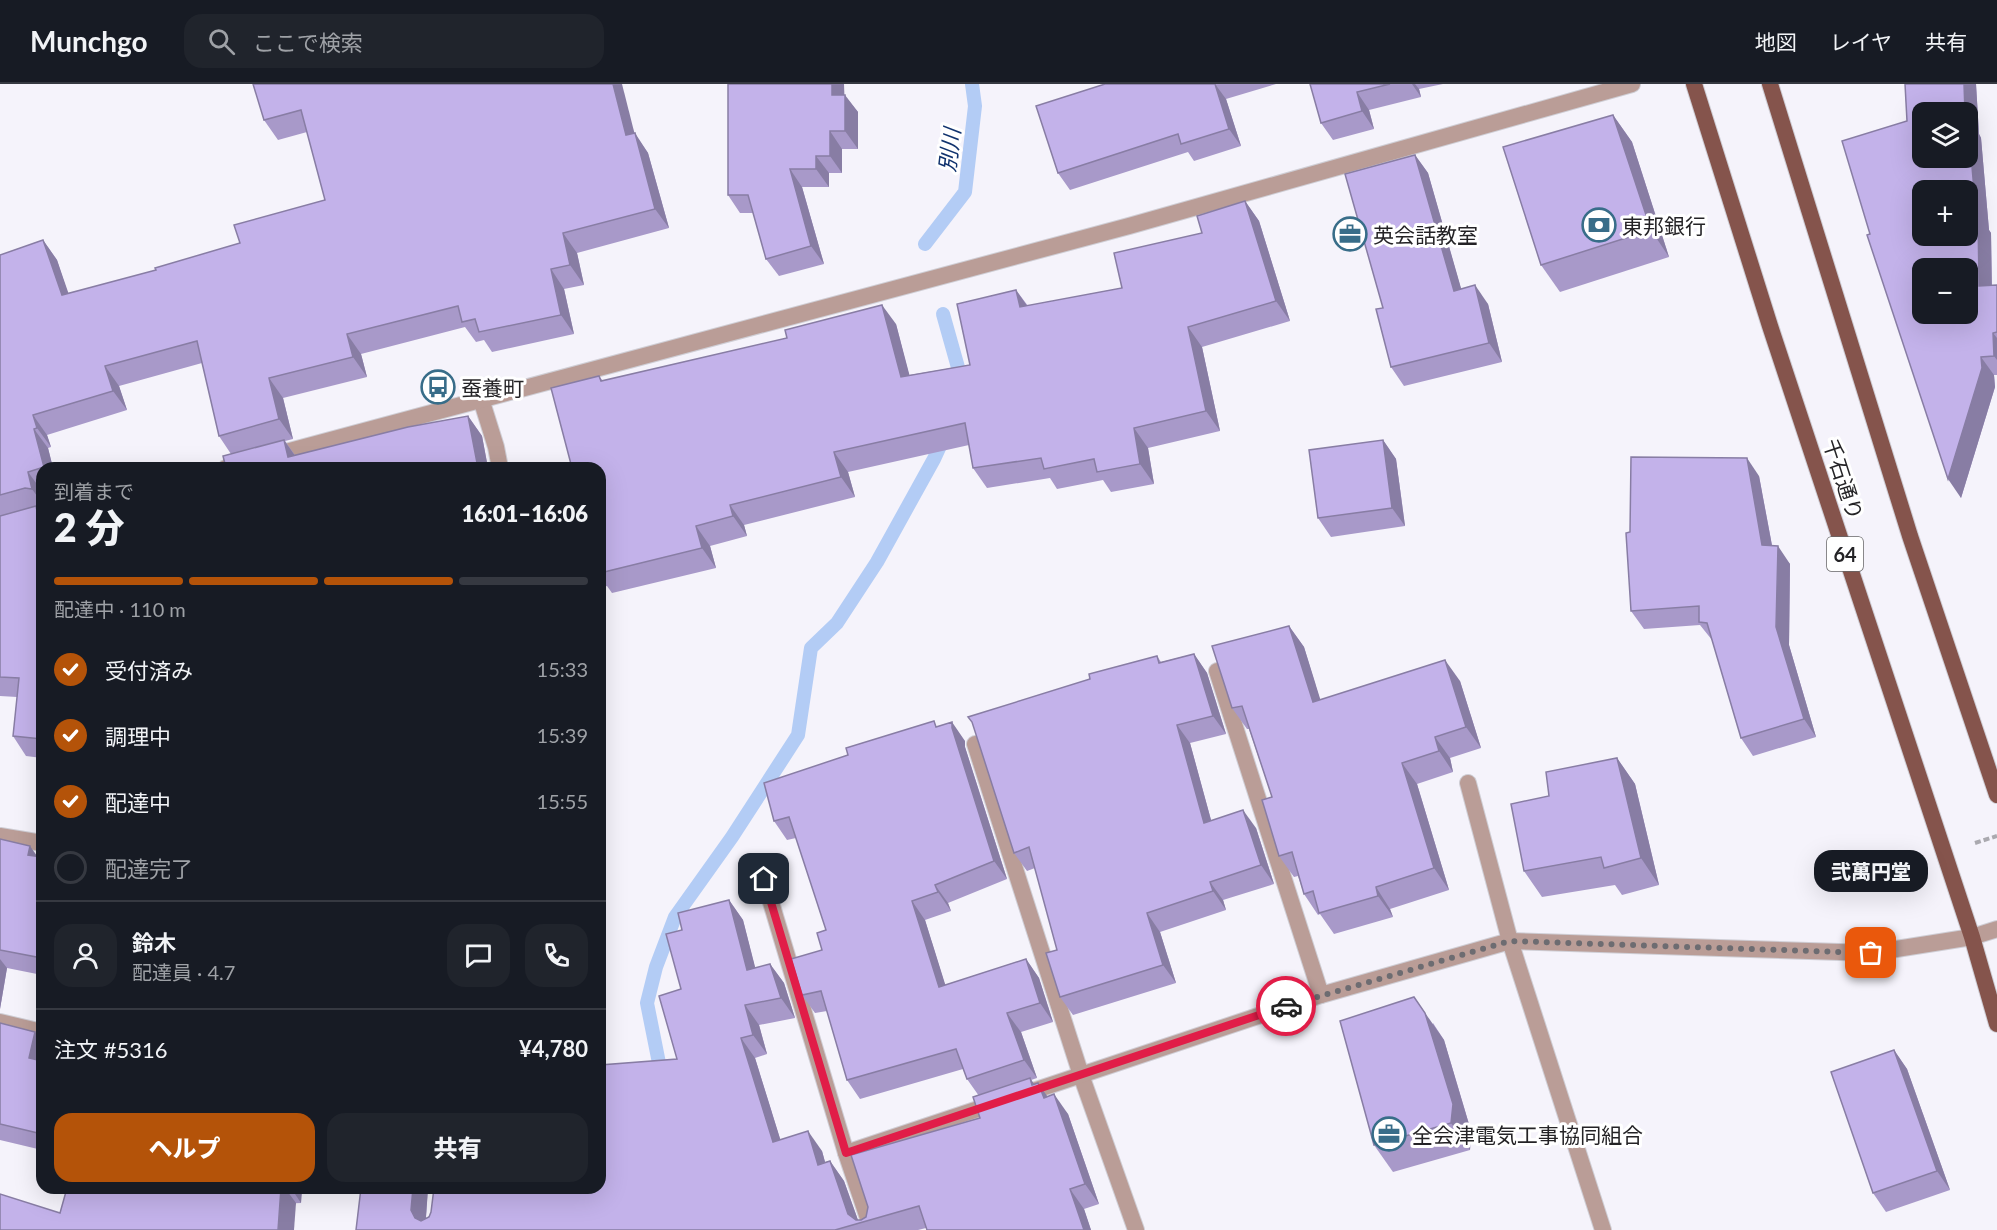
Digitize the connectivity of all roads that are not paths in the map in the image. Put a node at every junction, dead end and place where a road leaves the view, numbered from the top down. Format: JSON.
{"nodes":[{"id":1,"x":1632,"y":84,"type":"edge"},
{"id":2,"x":1694,"y":84,"type":"edge"},
{"id":3,"x":1770,"y":84,"type":"edge"},
{"id":4,"x":481,"y":399,"type":"junction"},
{"id":5,"x":248,"y":462,"type":"edge"},
{"id":6,"x":499,"y":462,"type":"edge"},
{"id":7,"x":1217,"y":671,"type":"edge"},
{"id":8,"x":975,"y":744,"type":"edge"},
{"id":9,"x":1468,"y":783,"type":"dead end"},
{"id":10,"x":1997,"y":795,"type":"edge"},
{"id":11,"x":0,"y":836,"type":"edge"},
{"id":12,"x":36,"y":842,"type":"edge"},
{"id":13,"x":764,"y":879,"type":"dead end"},
{"id":14,"x":1997,"y":929,"type":"edge"},
{"id":15,"x":1972,"y":937,"type":"junction"},
{"id":16,"x":1510,"y":941,"type":"junction"},
{"id":17,"x":1321,"y":995,"type":"junction"},
{"id":18,"x":0,"y":1022,"type":"edge"},
{"id":19,"x":1997,"y":1024,"type":"edge"},
{"id":20,"x":36,"y":1031,"type":"edge"},
{"id":21,"x":1082,"y":1075,"type":"junction"},
{"id":22,"x":846,"y":1153,"type":"junction"},
{"id":23,"x":872,"y":1230,"type":"edge"},
{"id":24,"x":1136,"y":1230,"type":"edge"},
{"id":25,"x":1603,"y":1230,"type":"edge"}],
"edges":[{"from":1,"to":4,"type":"street"},
{"from":2,"to":15,"type":"main road","name":"千石通り","number":"64"},
{"from":3,"to":10,"type":"main road"},
{"from":4,"to":5,"type":"street"},
{"from":4,"to":6,"type":"street"},
{"from":7,"to":17,"type":"street"},
{"from":8,"to":21,"type":"street"},
{"from":9,"to":16,"type":"street"},
{"from":11,"to":12,"type":"street"},
{"from":13,"to":22,"type":"street"},
{"from":14,"to":15,"type":"street"},
{"from":15,"to":16,"type":"street"},
{"from":15,"to":19,"type":"main road","name":"千石通り","number":"64"},
{"from":16,"to":17,"type":"street"},
{"from":16,"to":25,"type":"street"},
{"from":17,"to":21,"type":"street"},
{"from":18,"to":20,"type":"street"},
{"from":21,"to":22,"type":"street"},
{"from":21,"to":24,"type":"street"},
{"from":22,"to":23,"type":"street"}]}
